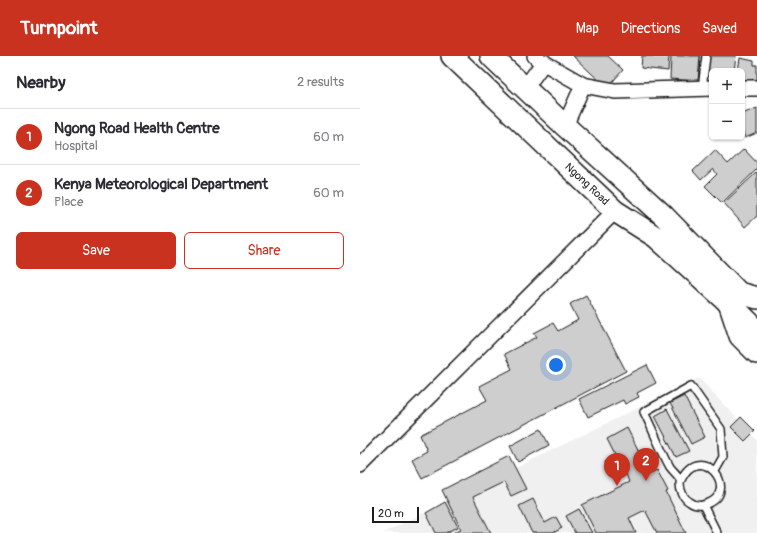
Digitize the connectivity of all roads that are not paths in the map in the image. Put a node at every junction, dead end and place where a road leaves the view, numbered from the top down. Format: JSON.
{"nodes":[{"id":1,"x":452,"y":56,"type":"edge"},
{"id":2,"x":491,"y":56,"type":"edge"},
{"id":3,"x":706,"y":56,"type":"edge"},
{"id":4,"x":540,"y":59,"type":"edge"},
{"id":5,"x":583,"y":85,"type":"junction"},
{"id":6,"x":525,"y":88,"type":"junction"},
{"id":7,"x":707,"y":88,"type":"edge"},
{"id":8,"x":745,"y":88,"type":"edge"},
{"id":9,"x":757,"y":88,"type":"edge"},
{"id":10,"x":565,"y":126,"type":"junction"},
{"id":11,"x":615,"y":210,"type":"junction"},
{"id":12,"x":742,"y":298,"type":"edge"},
{"id":13,"x":757,"y":310,"type":"edge"},
{"id":14,"x":757,"y":331,"type":"edge"},
{"id":15,"x":757,"y":353,"type":"edge"},
{"id":16,"x":360,"y":465,"type":"edge"},
{"id":17,"x":715,"y":471,"type":"junction"},
{"id":18,"x":681,"y":480,"type":"junction"},
{"id":19,"x":703,"y":505,"type":"junction"},
{"id":20,"x":717,"y":533,"type":"edge"}],
"edges":[{"from":1,"to":11,"type":"main road","name":"Ngong Road"},
{"from":2,"to":6,"type":"main road","name":"Ngong Road"},
{"from":3,"to":7,"type":"lane"},
{"from":4,"to":5,"type":"street"},
{"from":4,"to":6,"type":"street"},
{"from":5,"to":7,"type":"street"},
{"from":5,"to":10,"type":"street"},
{"from":6,"to":10,"type":"main road","name":"Ngong Road"},
{"from":8,"to":9,"type":"street"},
{"from":10,"to":12,"type":"main road","name":"Ngong Road"},
{"from":11,"to":12,"type":"main road","name":"Ngong Road"},
{"from":11,"to":16,"type":"street"},
{"from":12,"to":13,"type":"main road","name":"Ngong Road"},
{"from":12,"to":14,"type":"main road","name":"Ngong Road"},
{"from":12,"to":15,"type":"main road","name":"Ngong Road"},
{"from":17,"to":18,"type":"lane"},
{"from":17,"to":18,"type":"lane"},
{"from":17,"to":19,"type":"lane"},
{"from":18,"to":19,"type":"lane"},
{"from":19,"to":20,"type":"lane"}]}
